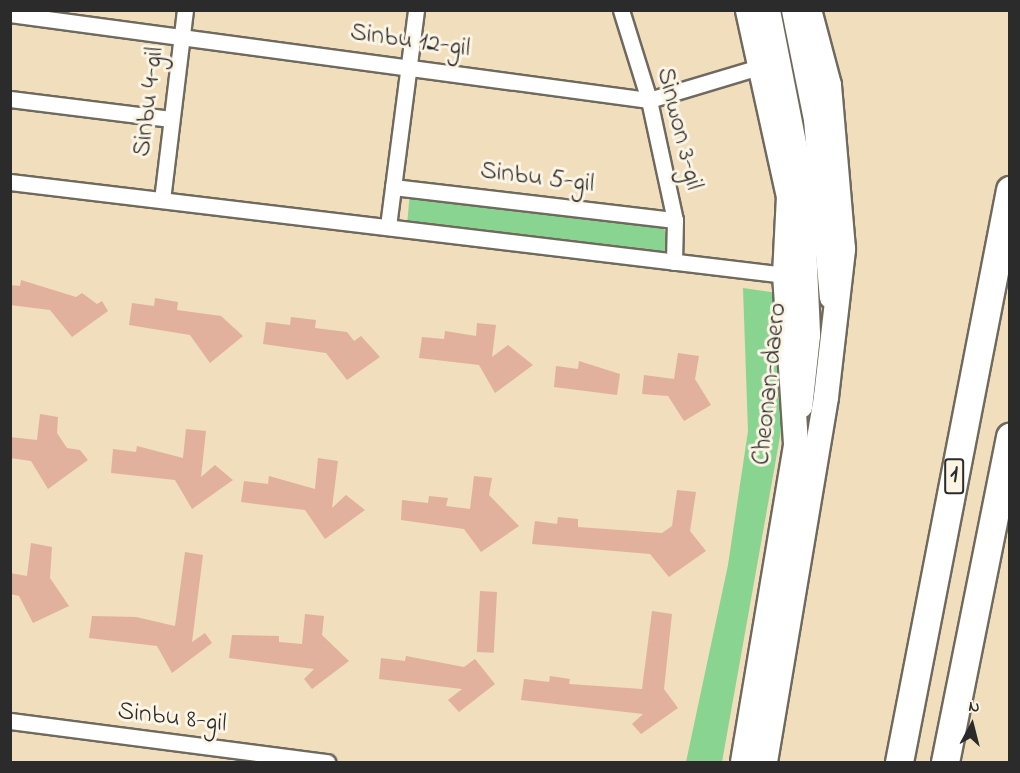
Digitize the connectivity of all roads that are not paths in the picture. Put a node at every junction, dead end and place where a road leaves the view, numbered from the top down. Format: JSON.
{"nodes":[{"id":1,"x":185,"y":10,"type":"edge"},
{"id":2,"x":416,"y":10,"type":"edge"},
{"id":3,"x":621,"y":10,"type":"edge"},
{"id":4,"x":748,"y":10,"type":"edge"},
{"id":5,"x":769,"y":10,"type":"edge"},
{"id":6,"x":792,"y":10,"type":"edge"},
{"id":7,"x":808,"y":10,"type":"edge"},
{"id":8,"x":10,"y":14,"type":"edge"},
{"id":9,"x":182,"y":35,"type":"junction"},
{"id":10,"x":408,"y":65,"type":"junction"},
{"id":11,"x":762,"y":66,"type":"junction"},
{"id":12,"x":10,"y":99,"type":"edge"},
{"id":13,"x":649,"y":100,"type":"junction"},
{"id":14,"x":171,"y":119,"type":"junction"},
{"id":15,"x":10,"y":182,"type":"edge"},
{"id":16,"x":393,"y":187,"type":"junction"},
{"id":17,"x":1010,"y":190,"type":"edge"},
{"id":18,"x":162,"y":200,"type":"junction"},
{"id":19,"x":675,"y":220,"type":"junction"},
{"id":20,"x":388,"y":226,"type":"junction"},
{"id":21,"x":674,"y":262,"type":"junction"},
{"id":22,"x":785,"y":275,"type":"junction"},
{"id":23,"x":826,"y":397,"type":"junction"},
{"id":24,"x":1010,"y":436,"type":"edge"},
{"id":25,"x":796,"y":444,"type":"junction"},
{"id":26,"x":10,"y":721,"type":"edge"},
{"id":27,"x":327,"y":762,"type":"edge"},
{"id":28,"x":743,"y":762,"type":"edge"},
{"id":29,"x":765,"y":762,"type":"edge"},
{"id":30,"x":899,"y":762,"type":"edge"},
{"id":31,"x":945,"y":762,"type":"edge"}],
"edges":[{"from":1,"to":9,"type":"street","name":"Sinbu 4-gil"},
{"from":2,"to":10,"type":"street"},
{"from":3,"to":13,"type":"street","name":"Sinwon 3-gil"},
{"from":4,"to":11,"type":"main road"},
{"from":5,"to":25,"type":"main road","name":"Cheonan-daero"},
{"from":6,"to":23,"type":"main road","name":"Cheonan-daero"},
{"from":7,"to":23,"type":"main road"},
{"from":8,"to":9,"type":"street","name":"Sinbu 12-gil"},
{"from":9,"to":10,"type":"street","name":"Sinbu 12-gil"},
{"from":9,"to":14,"type":"street","name":"Sinbu 4-gil"},
{"from":10,"to":13,"type":"street","name":"Sinbu 12-gil"},
{"from":10,"to":16,"type":"street"},
{"from":11,"to":13,"type":"street","name":"Sinbu 12-gil"},
{"from":11,"to":22,"type":"main road"},
{"from":12,"to":14,"type":"street"},
{"from":13,"to":19,"type":"street","name":"Sinwon 3-gil"},
{"from":14,"to":18,"type":"street","name":"Sinbu 4-gil"},
{"from":15,"to":18,"type":"street"},
{"from":16,"to":19,"type":"street","name":"Sinbu 5-gil"},
{"from":16,"to":20,"type":"street"},
{"from":17,"to":30,"type":"highway","number":"1"},
{"from":18,"to":20,"type":"street"},
{"from":19,"to":21,"type":"street","name":"Sinwon 3-gil"},
{"from":20,"to":21,"type":"street"},
{"from":21,"to":22,"type":"street"},
{"from":22,"to":25,"type":"main road"},
{"from":23,"to":29,"type":"main road","name":"Cheonan-daero"},
{"from":24,"to":31,"type":"highway","number":"1"},
{"from":25,"to":28,"type":"main road","name":"Cheonan-daero"},
{"from":26,"to":27,"type":"street","name":"Sinbu 8-gil"}]}
